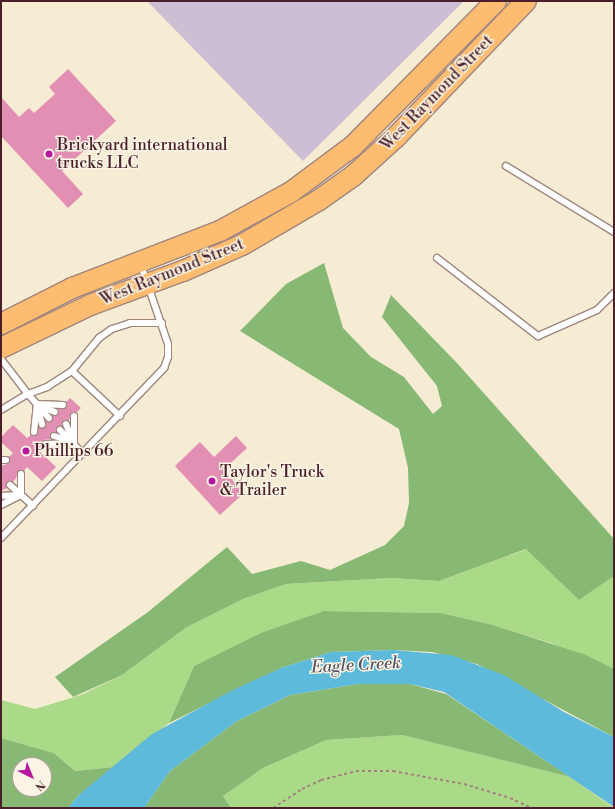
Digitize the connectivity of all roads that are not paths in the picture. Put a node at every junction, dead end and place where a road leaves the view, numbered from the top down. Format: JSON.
{"nodes":[{"id":1,"x":496,"y":1,"type":"edge"},
{"id":2,"x":526,"y":1,"type":"edge"},
{"id":3,"x":506,"y":166,"type":"dead end"},
{"id":4,"x":614,"y":232,"type":"edge"},
{"id":5,"x":437,"y":258,"type":"dead end"},
{"id":6,"x":140,"y":262,"type":"junction"},
{"id":7,"x":148,"y":284,"type":"junction"},
{"id":8,"x":614,"y":293,"type":"edge"},
{"id":9,"x":162,"y":323,"type":"junction"},
{"id":10,"x":1,"y":324,"type":"edge"},
{"id":11,"x":1,"y":348,"type":"edge"},
{"id":12,"x":1,"y":359,"type":"edge"},
{"id":13,"x":72,"y":371,"type":"junction"},
{"id":14,"x":28,"y":394,"type":"junction"},
{"id":15,"x":37,"y":404,"type":"junction"},
{"id":16,"x":63,"y":405,"type":"dead end"},
{"id":17,"x":1,"y":410,"type":"edge"},
{"id":18,"x":55,"y":412,"type":"dead end"},
{"id":19,"x":74,"y":416,"type":"dead end"},
{"id":20,"x":120,"y":416,"type":"junction"},
{"id":21,"x":49,"y":418,"type":"dead end"},
{"id":22,"x":42,"y":424,"type":"dead end"},
{"id":23,"x":66,"y":424,"type":"dead end"},
{"id":24,"x":60,"y":430,"type":"dead end"},
{"id":25,"x":34,"y":432,"type":"dead end"},
{"id":26,"x":54,"y":436,"type":"dead end"},
{"id":27,"x":74,"y":442,"type":"junction"},
{"id":28,"x":46,"y":444,"type":"dead end"},
{"id":29,"x":83,"y":454,"type":"junction"},
{"id":30,"x":21,"y":474,"type":"dead end"},
{"id":31,"x":10,"y":485,"type":"dead end"},
{"id":32,"x":21,"y":495,"type":"junction"},
{"id":33,"x":1,"y":496,"type":"edge"},
{"id":34,"x":1,"y":505,"type":"edge"},
{"id":35,"x":33,"y":506,"type":"junction"},
{"id":36,"x":1,"y":538,"type":"edge"}],
"edges":[{"from":1,"to":6,"type":"main road","name":"West Raymond Street"},
{"from":2,"to":7,"type":"main road","name":"West Raymond Street"},
{"from":3,"to":4,"type":"lane"},
{"from":5,"to":8,"type":"lane"},
{"from":6,"to":7,"type":"lane"},
{"from":6,"to":10,"type":"main road","name":"West Raymond Street"},
{"from":7,"to":9,"type":"lane"},
{"from":7,"to":11,"type":"main road","name":"West Raymond Street"},
{"from":9,"to":13,"type":"lane"},
{"from":9,"to":20,"type":"lane"},
{"from":12,"to":14,"type":"lane"},
{"from":13,"to":14,"type":"lane"},
{"from":13,"to":20,"type":"lane"},
{"from":14,"to":15,"type":"lane"},
{"from":14,"to":17,"type":"lane"},
{"from":15,"to":16,"type":"lane"},
{"from":15,"to":18,"type":"lane"},
{"from":15,"to":21,"type":"lane"},
{"from":15,"to":22,"type":"lane"},
{"from":15,"to":25,"type":"lane"},
{"from":19,"to":27,"type":"lane"},
{"from":20,"to":29,"type":"lane"},
{"from":23,"to":27,"type":"lane"},
{"from":24,"to":27,"type":"lane"},
{"from":26,"to":27,"type":"lane"},
{"from":27,"to":28,"type":"lane"},
{"from":27,"to":29,"type":"lane"},
{"from":29,"to":35,"type":"lane"},
{"from":30,"to":32,"type":"lane"},
{"from":31,"to":32,"type":"lane"},
{"from":32,"to":33,"type":"lane"},
{"from":32,"to":34,"type":"lane"},
{"from":32,"to":35,"type":"lane"},
{"from":35,"to":36,"type":"lane"}]}
